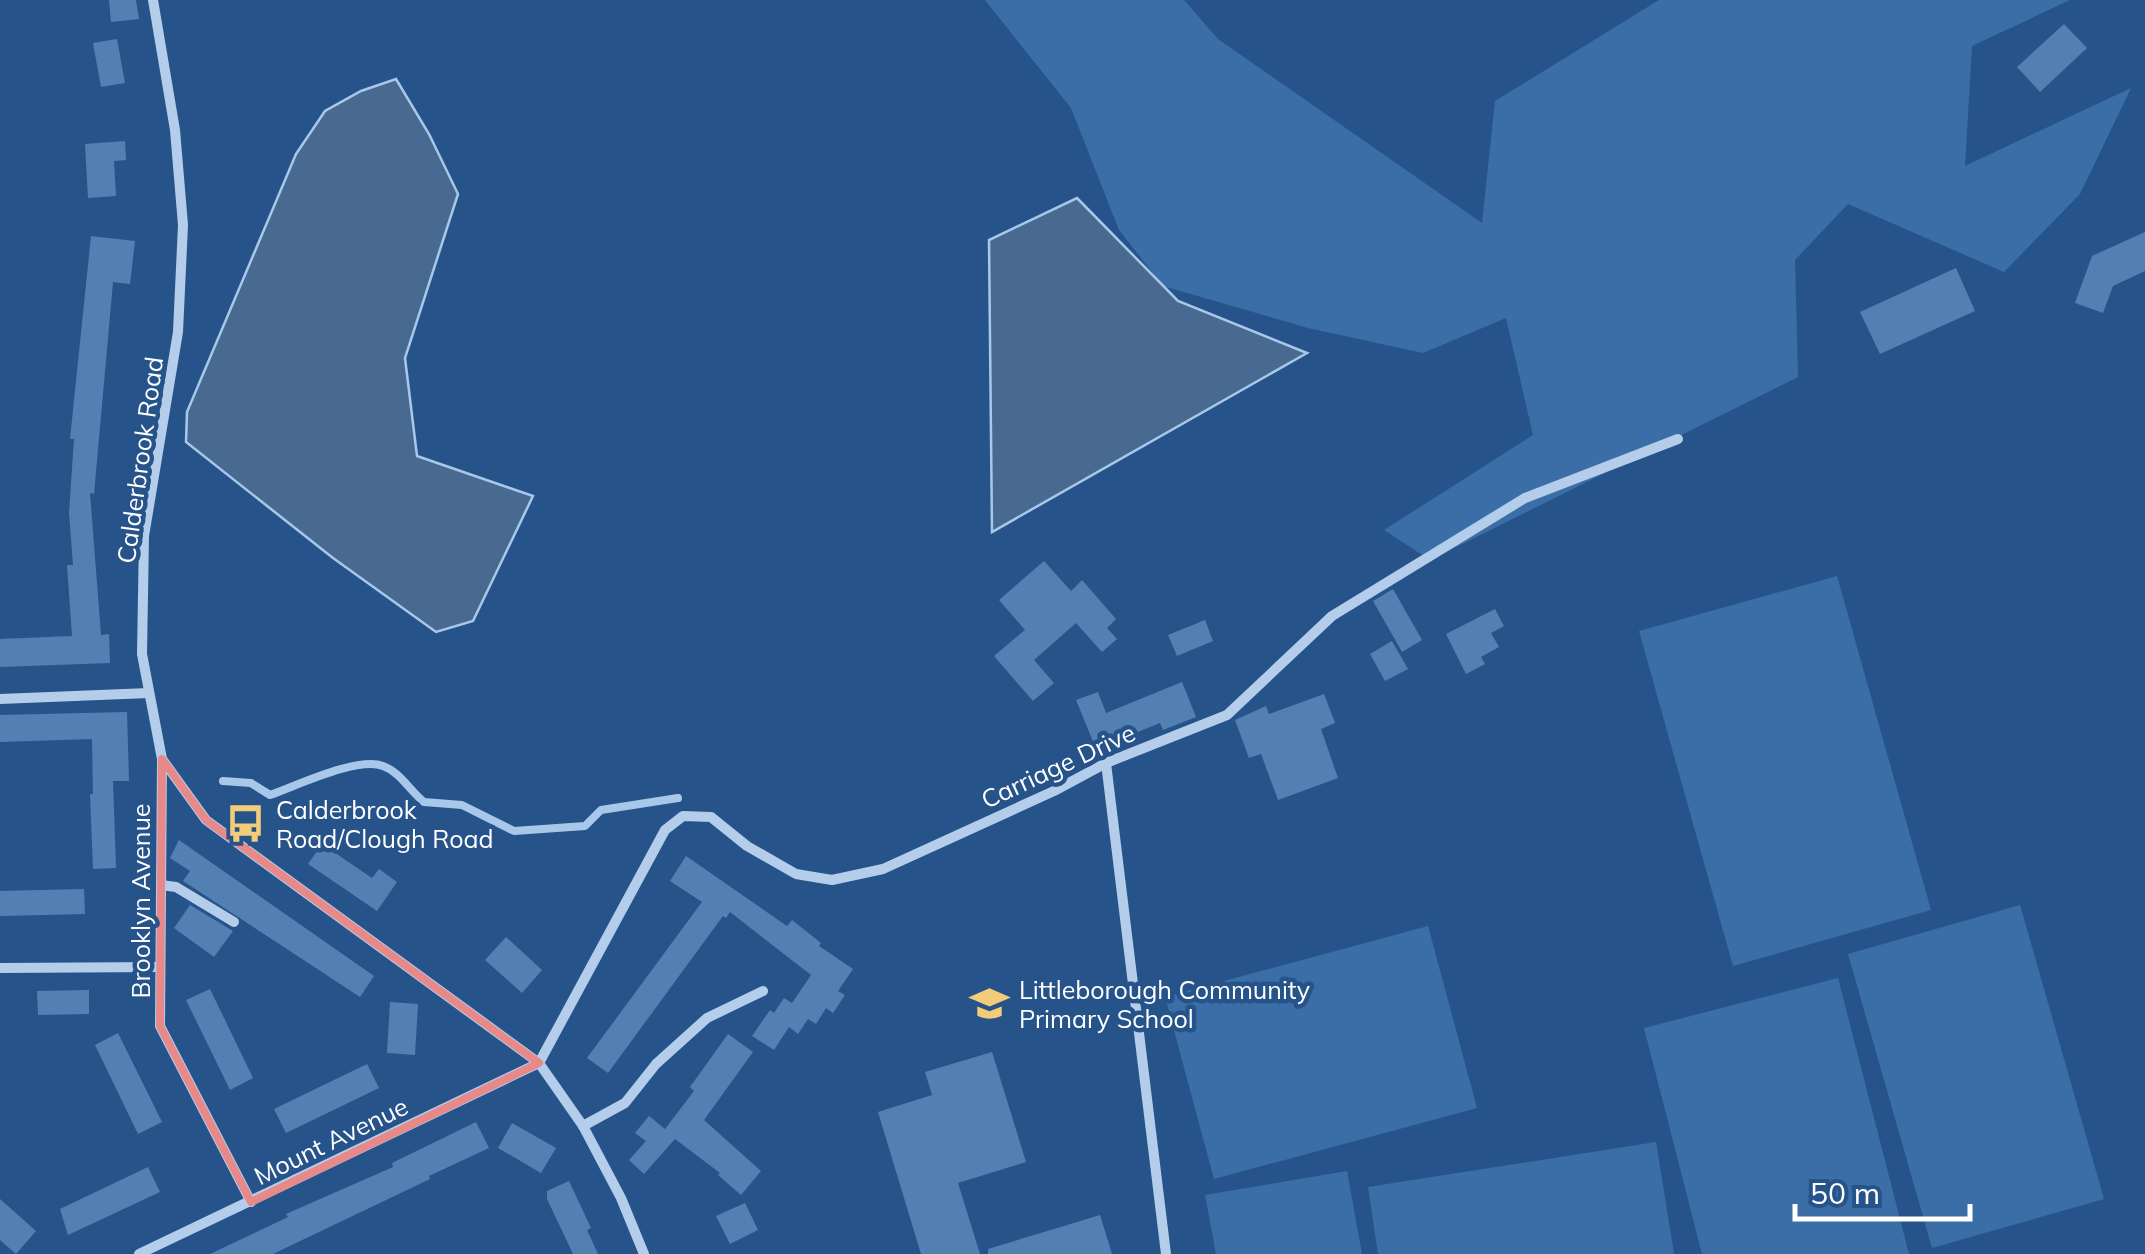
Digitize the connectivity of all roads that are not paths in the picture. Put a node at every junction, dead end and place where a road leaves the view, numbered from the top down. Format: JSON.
{"nodes":[{"id":1,"x":153,"y":0,"type":"edge"},
{"id":2,"x":1678,"y":438,"type":"dead end"},
{"id":3,"x":150,"y":694,"type":"junction"},
{"id":4,"x":0,"y":699,"type":"edge"},
{"id":5,"x":162,"y":758,"type":"junction"},
{"id":6,"x":1106,"y":763,"type":"junction"},
{"id":7,"x":161,"y":885,"type":"junction"},
{"id":8,"x":234,"y":922,"type":"dead end"},
{"id":9,"x":160,"y":967,"type":"junction"},
{"id":10,"x":0,"y":968,"type":"edge"},
{"id":11,"x":763,"y":991,"type":"dead end"},
{"id":12,"x":540,"y":1062,"type":"junction"},
{"id":13,"x":583,"y":1126,"type":"junction"},
{"id":14,"x":251,"y":1202,"type":"junction"},
{"id":15,"x":138,"y":1254,"type":"edge"},
{"id":16,"x":644,"y":1254,"type":"edge"},
{"id":17,"x":1166,"y":1254,"type":"edge"}],
"edges":[{"from":1,"to":3,"type":"street","name":"Calderbrook Road"},
{"from":2,"to":6,"type":"street","name":"Carriage Drive"},
{"from":3,"to":4,"type":"street"},
{"from":3,"to":5,"type":"street","name":"Calderbrook Road"},
{"from":5,"to":7,"type":"street","name":"Brooklyn Avenue"},
{"from":5,"to":12,"type":"street","name":"Calderbrook Road"},
{"from":6,"to":12,"type":"street","name":"Carriage Drive"},
{"from":6,"to":17,"type":"street"},
{"from":7,"to":8,"type":"street"},
{"from":7,"to":9,"type":"street","name":"Brooklyn Avenue"},
{"from":9,"to":10,"type":"street"},
{"from":9,"to":14,"type":"street","name":"Brooklyn Avenue"},
{"from":11,"to":13,"type":"street"},
{"from":12,"to":13,"type":"street","name":"Calderbrook Road"},
{"from":12,"to":14,"type":"street","name":"Mount Avenue"},
{"from":13,"to":16,"type":"street","name":"Calderbrook Road"},
{"from":14,"to":15,"type":"street","name":"Mount Avenue"}]}
